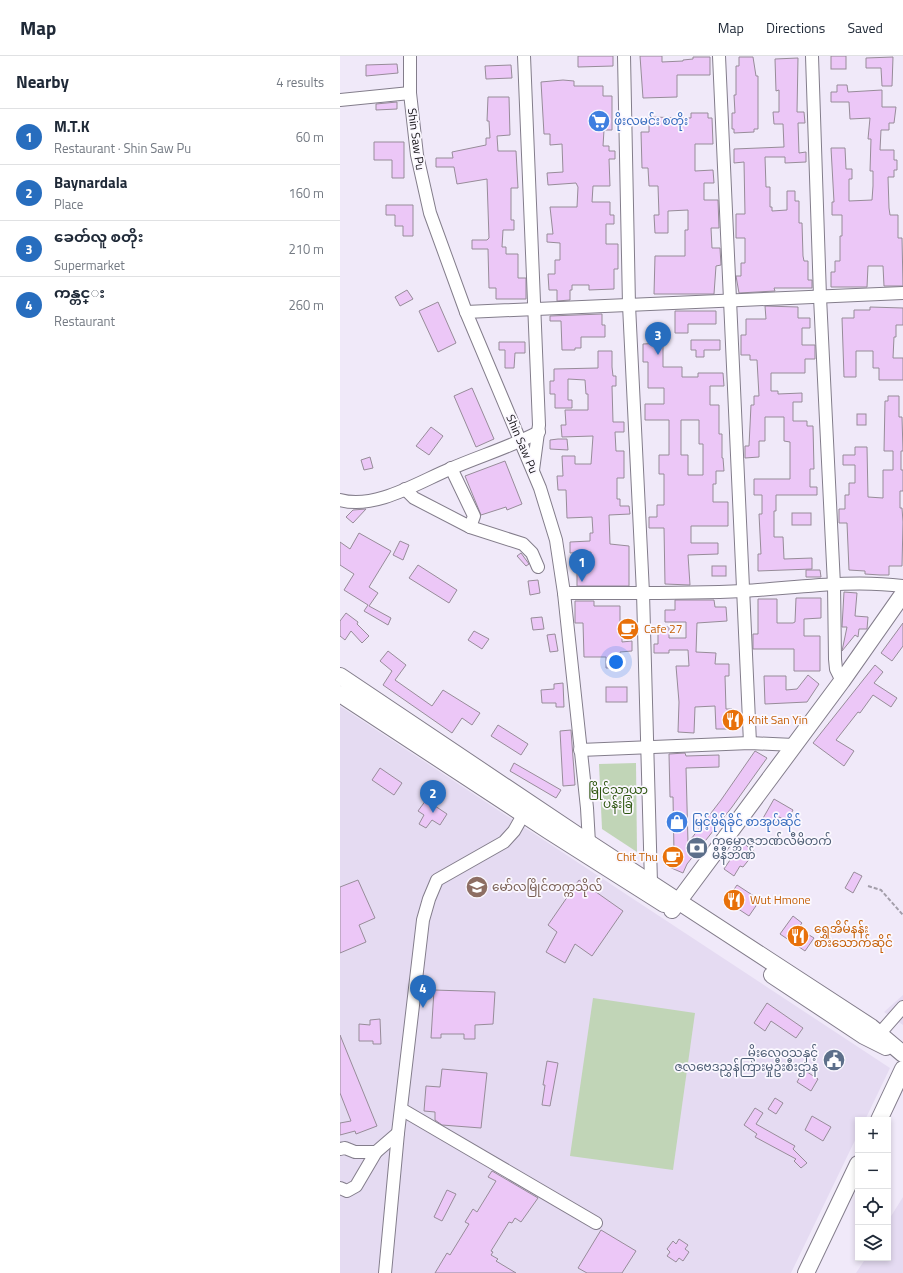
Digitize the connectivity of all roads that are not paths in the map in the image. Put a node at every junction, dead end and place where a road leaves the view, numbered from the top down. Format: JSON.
{"nodes":[{"id":1,"x":410,"y":56,"type":"edge"},
{"id":2,"x":524,"y":56,"type":"edge"},
{"id":3,"x":624,"y":56,"type":"edge"},
{"id":4,"x":719,"y":56,"type":"edge"},
{"id":5,"x":812,"y":56,"type":"edge"},
{"id":6,"x":410,"y":93,"type":"junction"},
{"id":7,"x":340,"y":100,"type":"edge"},
{"id":8,"x":903,"y":293,"type":"edge"},
{"id":9,"x":820,"y":297,"type":"junction"},
{"id":10,"x":730,"y":301,"type":"junction"},
{"id":11,"x":629,"y":305,"type":"junction"},
{"id":12,"x":534,"y":309,"type":"junction"},
{"id":13,"x":466,"y":312,"type":"junction"},
{"id":14,"x":538,"y":432,"type":"junction"},
{"id":15,"x":521,"y":441,"type":"junction"},
{"id":16,"x":451,"y":468,"type":"junction"},
{"id":17,"x":533,"y":470,"type":"junction"},
{"id":18,"x":405,"y":489,"type":"junction"},
{"id":19,"x":340,"y":500,"type":"edge"},
{"id":20,"x":470,"y":526,"type":"junction"},
{"id":21,"x":538,"y":567,"type":"dead end"},
{"id":22,"x":834,"y":585,"type":"junction"},
{"id":23,"x":903,"y":586,"type":"edge"},
{"id":24,"x":742,"y":591,"type":"junction"},
{"id":25,"x":564,"y":593,"type":"junction"},
{"id":26,"x":643,"y":594,"type":"junction"},
{"id":27,"x":903,"y":594,"type":"edge"},
{"id":28,"x":340,"y":676,"type":"edge"},
{"id":29,"x":842,"y":680,"type":"junction"},
{"id":30,"x":340,"y":694,"type":"edge"},
{"id":31,"x":750,"y":744,"type":"junction"},
{"id":32,"x":794,"y":745,"type":"junction"},
{"id":33,"x":647,"y":748,"type":"junction"},
{"id":34,"x":580,"y":750,"type":"junction"},
{"id":35,"x":527,"y":809,"type":"junction"},
{"id":36,"x":589,"y":843,"type":"junction"},
{"id":37,"x":649,"y":888,"type":"junction"},
{"id":38,"x":675,"y":905,"type":"junction"},
{"id":39,"x":903,"y":1007,"type":"edge"},
{"id":40,"x":877,"y":1037,"type":"junction"},
{"id":41,"x":903,"y":1055,"type":"edge"},
{"id":42,"x":903,"y":1069,"type":"edge"},
{"id":43,"x":401,"y":1109,"type":"junction"},
{"id":44,"x":880,"y":1117,"type":"edge"},
{"id":45,"x":398,"y":1133,"type":"junction"},
{"id":46,"x":340,"y":1149,"type":"edge"},
{"id":47,"x":376,"y":1152,"type":"junction"},
{"id":48,"x":855,"y":1170,"type":"edge"},
{"id":49,"x":340,"y":1188,"type":"edge"},
{"id":50,"x":596,"y":1224,"type":"dead end"},
{"id":51,"x":385,"y":1273,"type":"edge"},
{"id":52,"x":806,"y":1273,"type":"edge"}],
"edges":[{"from":1,"to":6,"type":"street","name":"Shin Saw Pu"},
{"from":2,"to":12,"type":"street"},
{"from":3,"to":11,"type":"street"},
{"from":4,"to":10,"type":"street"},
{"from":5,"to":9,"type":"street"},
{"from":6,"to":7,"type":"street"},
{"from":6,"to":13,"type":"street","name":"Shin Saw Pu"},
{"from":8,"to":9,"type":"street"},
{"from":9,"to":10,"type":"street"},
{"from":9,"to":22,"type":"street"},
{"from":10,"to":11,"type":"street"},
{"from":10,"to":24,"type":"street"},
{"from":11,"to":12,"type":"street"},
{"from":11,"to":26,"type":"street"},
{"from":12,"to":13,"type":"street"},
{"from":12,"to":14,"type":"street"},
{"from":13,"to":15,"type":"street","name":"Shin Saw Pu"},
{"from":14,"to":15,"type":"street"},
{"from":14,"to":17,"type":"street"},
{"from":15,"to":16,"type":"street"},
{"from":15,"to":17,"type":"street","name":"Shin Saw Pu"},
{"from":16,"to":18,"type":"street"},
{"from":16,"to":20,"type":"street"},
{"from":17,"to":25,"type":"street","name":"Shin Saw Pu"},
{"from":18,"to":19,"type":"street"},
{"from":18,"to":20,"type":"street"},
{"from":20,"to":21,"type":"street"},
{"from":22,"to":23,"type":"street"},
{"from":22,"to":24,"type":"street"},
{"from":22,"to":29,"type":"street"},
{"from":24,"to":26,"type":"street"},
{"from":24,"to":31,"type":"street"},
{"from":25,"to":26,"type":"street"},
{"from":25,"to":34,"type":"street","name":"Shin Saw Pu"},
{"from":26,"to":33,"type":"street"},
{"from":27,"to":29,"type":"main road"},
{"from":28,"to":35,"type":"main road"},
{"from":29,"to":32,"type":"main road"},
{"from":30,"to":35,"type":"main road"},
{"from":31,"to":32,"type":"street"},
{"from":31,"to":33,"type":"street"},
{"from":32,"to":38,"type":"main road"},
{"from":33,"to":34,"type":"street"},
{"from":33,"to":37,"type":"street"},
{"from":34,"to":36,"type":"street","name":"Shin Saw Pu"},
{"from":35,"to":36,"type":"main road"},
{"from":35,"to":37,"type":"main road"},
{"from":35,"to":43,"type":"street"},
{"from":36,"to":37,"type":"main road"},
{"from":37,"to":38,"type":"main road"},
{"from":38,"to":40,"type":"main road"},
{"from":39,"to":40,"type":"street"},
{"from":40,"to":41,"type":"main road"},
{"from":42,"to":44,"type":"main road"},
{"from":43,"to":45,"type":"street"},
{"from":43,"to":50,"type":"street"},
{"from":45,"to":47,"type":"street"},
{"from":45,"to":51,"type":"street"},
{"from":46,"to":47,"type":"street"},
{"from":47,"to":49,"type":"street"},
{"from":48,"to":52,"type":"main road"}]}
